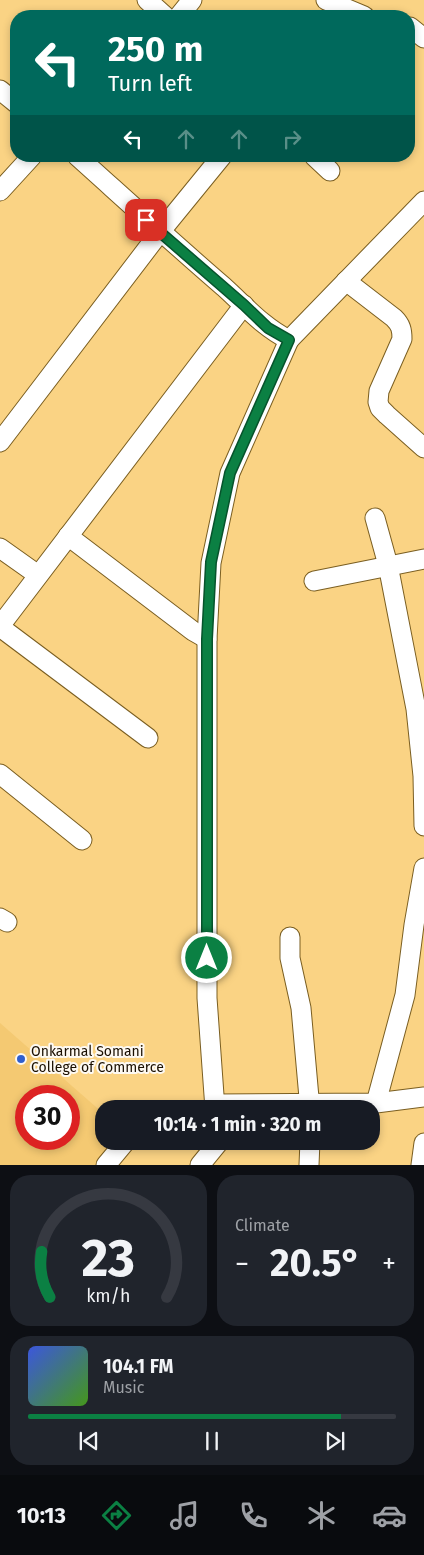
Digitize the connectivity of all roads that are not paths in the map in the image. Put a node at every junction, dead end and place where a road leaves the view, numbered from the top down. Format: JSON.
{"nodes":[{"id":1,"x":147,"y":0,"type":"edge"},
{"id":2,"x":192,"y":0,"type":"edge"},
{"id":3,"x":326,"y":0,"type":"edge"},
{"id":4,"x":158,"y":10,"type":"edge"},
{"id":5,"x":184,"y":10,"type":"edge"},
{"id":6,"x":350,"y":10,"type":"edge"},
{"id":7,"x":0,"y":90,"type":"edge"},
{"id":8,"x":10,"y":98,"type":"edge"},
{"id":9,"x":26,"y":162,"type":"edge"},
{"id":10,"x":84,"y":162,"type":"edge"},
{"id":11,"x":217,"y":162,"type":"edge"},
{"id":12,"x":320,"y":162,"type":"edge"},
{"id":13,"x":330,"y":171,"type":"dead end"},
{"id":14,"x":0,"y":190,"type":"edge"},
{"id":15,"x":424,"y":201,"type":"edge"},
{"id":16,"x":160,"y":232,"type":"junction"},
{"id":17,"x":346,"y":282,"type":"junction"},
{"id":18,"x":244,"y":305,"type":"junction"},
{"id":19,"x":278,"y":334,"type":"junction"},
{"id":20,"x":0,"y":442,"type":"edge"},
{"id":21,"x":424,"y":448,"type":"edge"},
{"id":22,"x":376,"y":518,"type":"dead end"},
{"id":23,"x":68,"y":536,"type":"junction"},
{"id":24,"x":0,"y":548,"type":"edge"},
{"id":25,"x":424,"y":559,"type":"edge"},
{"id":26,"x":388,"y":566,"type":"junction"},
{"id":27,"x":38,"y":575,"type":"junction"},
{"id":28,"x":314,"y":581,"type":"dead end"},
{"id":29,"x":0,"y":626,"type":"edge"},
{"id":30,"x":201,"y":636,"type":"junction"},
{"id":31,"x":148,"y":738,"type":"dead end"},
{"id":32,"x":0,"y":774,"type":"edge"},
{"id":33,"x":424,"y":826,"type":"edge"},
{"id":34,"x":82,"y":840,"type":"dead end"},
{"id":35,"x":424,"y":868,"type":"edge"},
{"id":36,"x":290,"y":937,"type":"dead end"},
{"id":37,"x":424,"y":1097,"type":"edge"},
{"id":38,"x":215,"y":1100,"type":"edge"},
{"id":39,"x":309,"y":1100,"type":"edge"},
{"id":40,"x":377,"y":1100,"type":"edge"},
{"id":41,"x":380,"y":1102,"type":"edge"},
{"id":42,"x":424,"y":1143,"type":"edge"},
{"id":43,"x":118,"y":1150,"type":"edge"},
{"id":44,"x":213,"y":1150,"type":"edge"},
{"id":45,"x":310,"y":1150,"type":"edge"},
{"id":46,"x":207,"y":1163,"type":"edge"},
{"id":47,"x":106,"y":1165,"type":"edge"},
{"id":48,"x":309,"y":1165,"type":"edge"},
{"id":49,"x":421,"y":1165,"type":"edge"}],
"edges":[{"from":1,"to":4,"type":"street"},
{"from":2,"to":5,"type":"street"},
{"from":3,"to":6,"type":"street"},
{"from":7,"to":8,"type":"street"},
{"from":9,"to":14,"type":"street"},
{"from":10,"to":16,"type":"street"},
{"from":11,"to":16,"type":"street"},
{"from":12,"to":13,"type":"street"},
{"from":15,"to":17,"type":"street"},
{"from":16,"to":18,"type":"street"},
{"from":16,"to":20,"type":"street"},
{"from":17,"to":19,"type":"street"},
{"from":17,"to":21,"type":"street"},
{"from":18,"to":19,"type":"street"},
{"from":18,"to":23,"type":"street"},
{"from":19,"to":30,"type":"street"},
{"from":22,"to":26,"type":"street"},
{"from":23,"to":27,"type":"street"},
{"from":23,"to":30,"type":"street"},
{"from":24,"to":27,"type":"street"},
{"from":25,"to":26,"type":"street"},
{"from":26,"to":28,"type":"street"},
{"from":26,"to":33,"type":"street"},
{"from":27,"to":29,"type":"street"},
{"from":29,"to":31,"type":"street"},
{"from":30,"to":38,"type":"street"},
{"from":32,"to":34,"type":"street"},
{"from":35,"to":40,"type":"street"},
{"from":36,"to":39,"type":"street"},
{"from":37,"to":41,"type":"street"},
{"from":42,"to":49,"type":"street"},
{"from":43,"to":47,"type":"street"},
{"from":44,"to":46,"type":"street"},
{"from":45,"to":48,"type":"street"}]}
